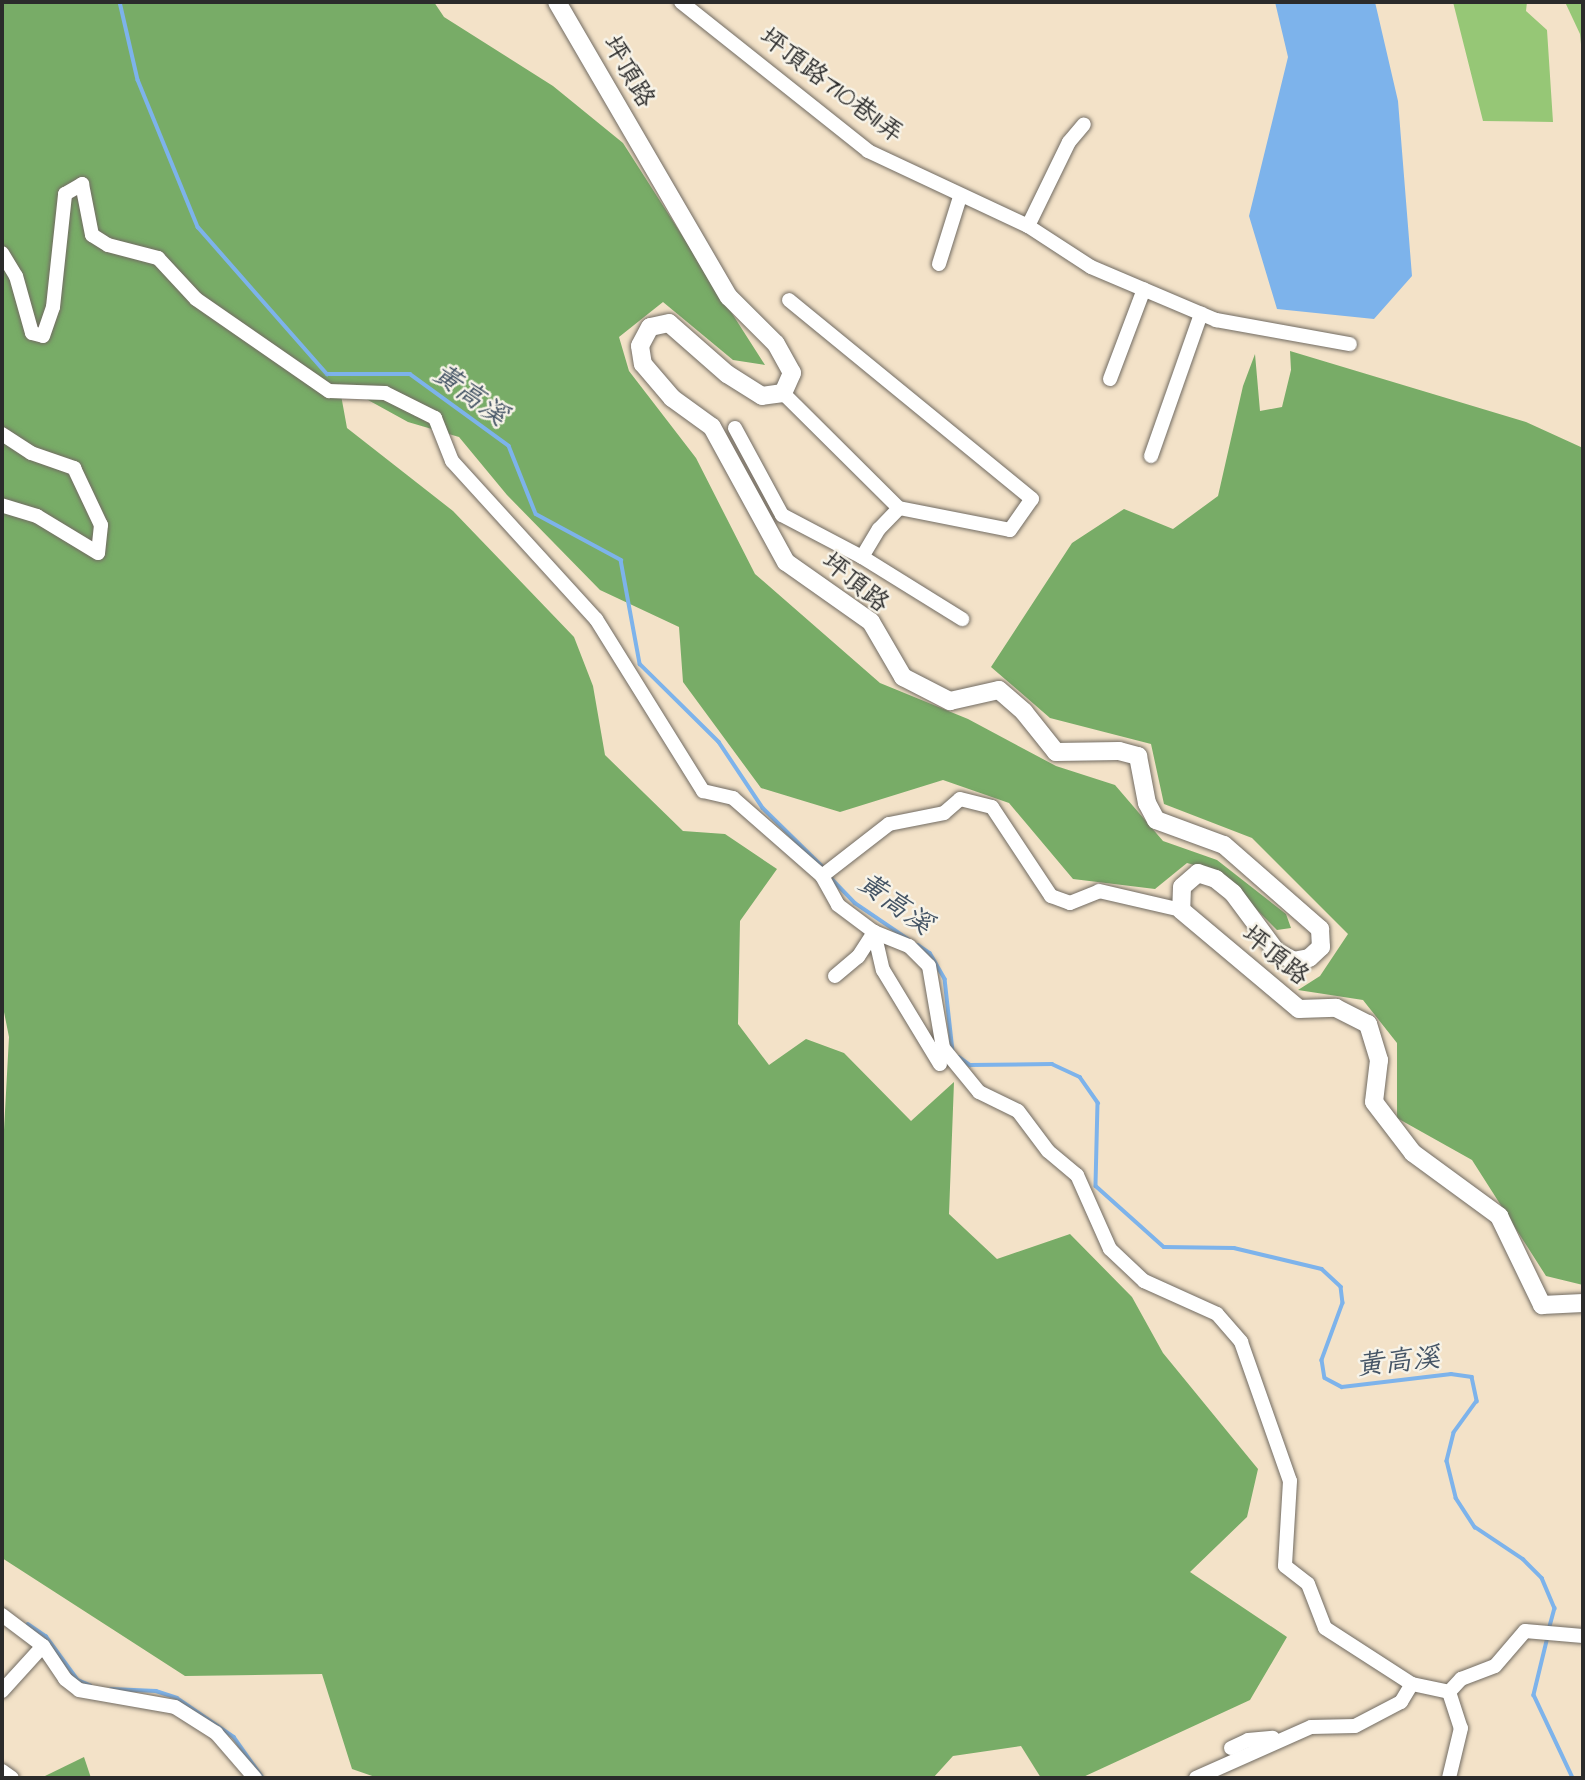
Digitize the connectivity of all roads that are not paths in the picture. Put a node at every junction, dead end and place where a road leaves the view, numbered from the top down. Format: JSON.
{"nodes":[{"id":1,"x":557,"y":2,"type":"edge"},
{"id":2,"x":681,"y":2,"type":"edge"},
{"id":3,"x":1084,"y":124,"type":"dead end"},
{"id":4,"x":960,"y":197,"type":"junction"},
{"id":5,"x":1028,"y":226,"type":"junction"},
{"id":6,"x":2,"y":253,"type":"edge"},
{"id":7,"x":939,"y":264,"type":"dead end"},
{"id":8,"x":1144,"y":289,"type":"junction"},
{"id":9,"x":789,"y":300,"type":"dead end"},
{"id":10,"x":1201,"y":314,"type":"junction"},
{"id":11,"x":1350,"y":344,"type":"dead end"},
{"id":12,"x":1110,"y":379,"type":"dead end"},
{"id":13,"x":783,"y":393,"type":"junction"},
{"id":14,"x":735,"y":428,"type":"dead end"},
{"id":15,"x":2,"y":434,"type":"edge"},
{"id":16,"x":1151,"y":456,"type":"dead end"},
{"id":17,"x":2,"y":505,"type":"edge"},
{"id":18,"x":899,"y":509,"type":"junction"},
{"id":19,"x":862,"y":557,"type":"junction"},
{"id":20,"x":962,"y":619,"type":"dead end"},
{"id":21,"x":822,"y":876,"type":"junction"},
{"id":22,"x":1181,"y":910,"type":"junction"},
{"id":23,"x":874,"y":932,"type":"junction"},
{"id":24,"x":835,"y":975,"type":"dead end"},
{"id":25,"x":940,"y":1064,"type":"dead end"},
{"id":26,"x":1583,"y":1303,"type":"edge"},
{"id":27,"x":2,"y":1615,"type":"edge"},
{"id":28,"x":1583,"y":1636,"type":"edge"},
{"id":29,"x":43,"y":1646,"type":"junction"},
{"id":30,"x":1412,"y":1684,"type":"junction"},
{"id":31,"x":2,"y":1691,"type":"edge"},
{"id":32,"x":1449,"y":1692,"type":"junction"},
{"id":33,"x":1287,"y":1738,"type":"junction"},
{"id":34,"x":1231,"y":1748,"type":"dead end"},
{"id":35,"x":2,"y":1771,"type":"edge"},
{"id":36,"x":12,"y":1778,"type":"edge"},
{"id":37,"x":255,"y":1778,"type":"edge"},
{"id":38,"x":1196,"y":1778,"type":"edge"},
{"id":39,"x":1449,"y":1778,"type":"edge"}],
"edges":[{"from":1,"to":13,"type":"street","name":"坪頂路"},
{"from":2,"to":4,"type":"street","name":"坪頂路710巷11弄"},
{"from":3,"to":5,"type":"street"},
{"from":4,"to":5,"type":"street","name":"坪頂路710巷11弄"},
{"from":4,"to":7,"type":"street"},
{"from":5,"to":8,"type":"street","name":"坪頂路710巷11弄"},
{"from":6,"to":21,"type":"street"},
{"from":8,"to":10,"type":"street","name":"坪頂路710巷11弄"},
{"from":8,"to":12,"type":"street"},
{"from":9,"to":18,"type":"street"},
{"from":10,"to":11,"type":"street","name":"坪頂路710巷11弄"},
{"from":10,"to":16,"type":"street"},
{"from":13,"to":18,"type":"street"},
{"from":13,"to":22,"type":"street","name":"坪頂路"},
{"from":14,"to":19,"type":"street"},
{"from":15,"to":17,"type":"street"},
{"from":18,"to":19,"type":"street"},
{"from":19,"to":20,"type":"street"},
{"from":21,"to":22,"type":"street"},
{"from":21,"to":23,"type":"street"},
{"from":22,"to":26,"type":"street","name":"坪頂路"},
{"from":23,"to":24,"type":"street"},
{"from":23,"to":25,"type":"street"},
{"from":23,"to":30,"type":"street"},
{"from":27,"to":29,"type":"street"},
{"from":28,"to":32,"type":"street"},
{"from":29,"to":31,"type":"street"},
{"from":29,"to":37,"type":"street"},
{"from":30,"to":32,"type":"street"},
{"from":30,"to":33,"type":"street"},
{"from":32,"to":39,"type":"street"},
{"from":33,"to":34,"type":"street"},
{"from":33,"to":38,"type":"street"},
{"from":35,"to":36,"type":"street"}]}
